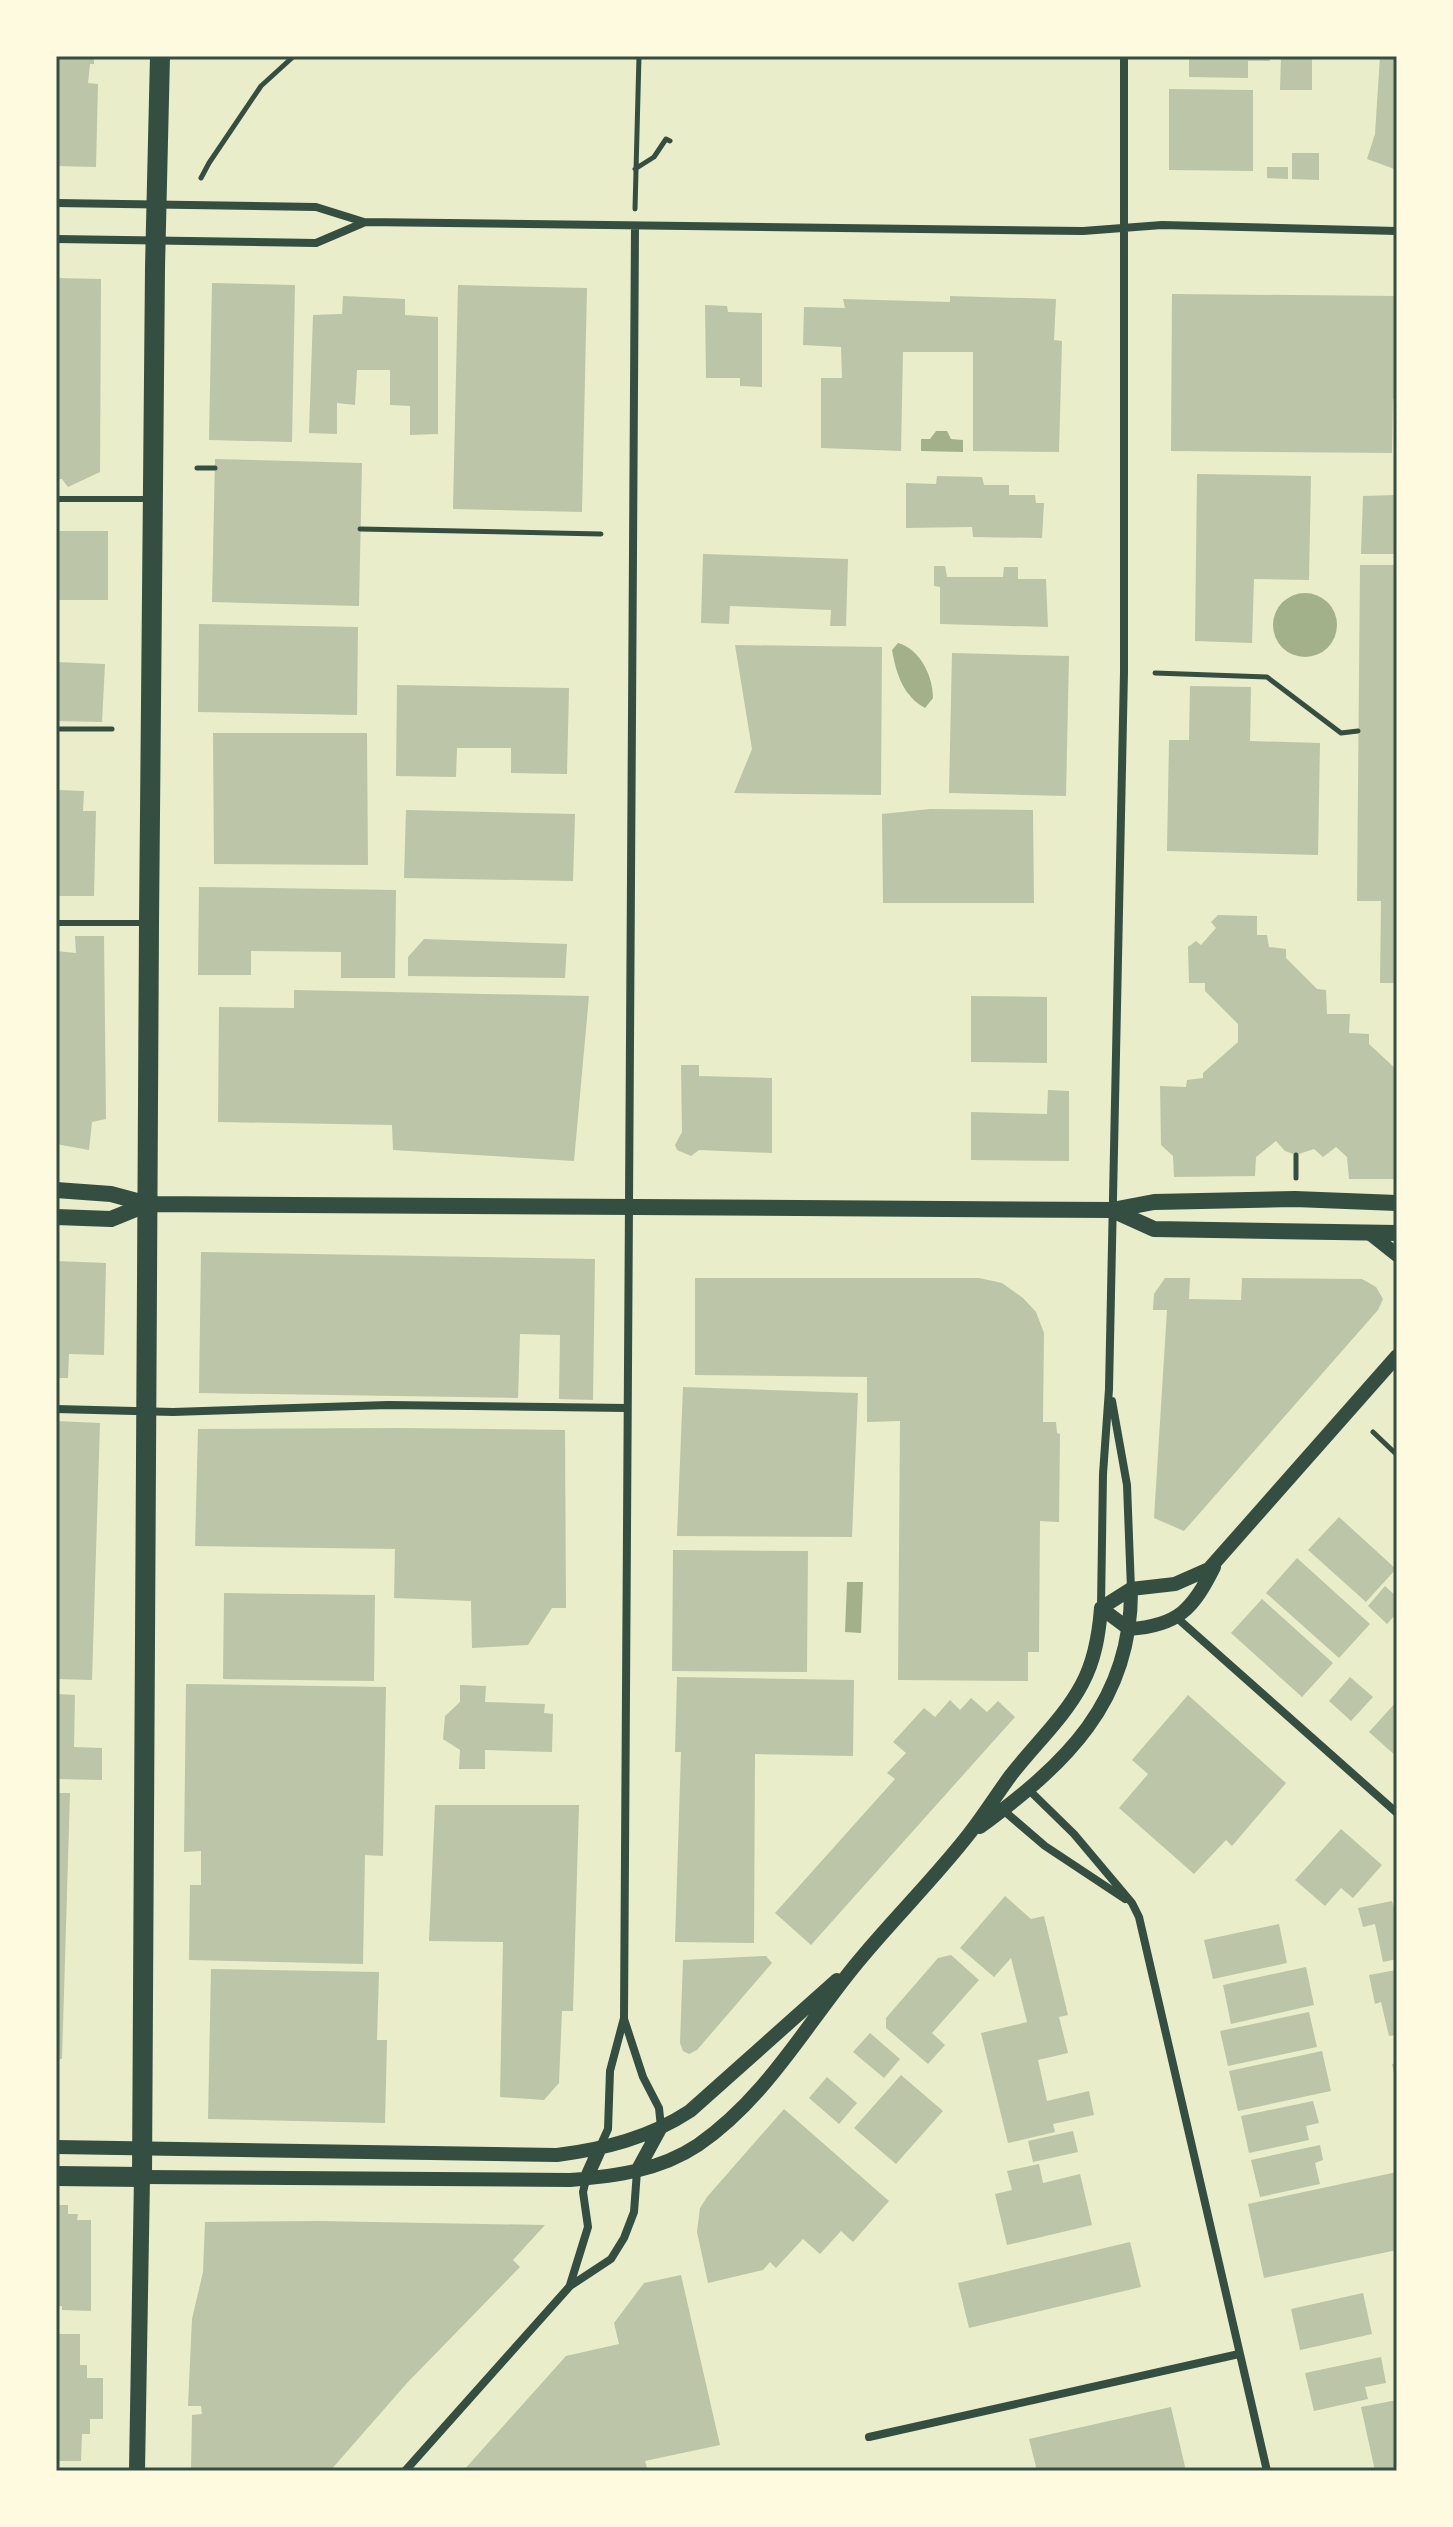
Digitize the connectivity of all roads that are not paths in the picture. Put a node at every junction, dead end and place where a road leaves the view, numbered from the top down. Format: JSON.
{"nodes":[{"id":1,"x":160,"y":56,"type":"edge"},
{"id":2,"x":1124,"y":56,"type":"edge"},
{"id":3,"x":56,"y":203,"type":"edge"},
{"id":4,"x":158,"y":205,"type":"junction"},
{"id":5,"x":364,"y":222,"type":"junction"},
{"id":6,"x":635,"y":226,"type":"junction"},
{"id":7,"x":1122,"y":228,"type":"junction"},
{"id":8,"x":1397,"y":231,"type":"edge"},
{"id":9,"x":56,"y":239,"type":"edge"},
{"id":10,"x":156,"y":240,"type":"junction"},
{"id":11,"x":154,"y":498,"type":"junction"},
{"id":12,"x":56,"y":499,"type":"edge"},
{"id":13,"x":56,"y":923,"type":"edge"},
{"id":14,"x":149,"y":923,"type":"junction"},
{"id":15,"x":56,"y":1190,"type":"edge"},
{"id":16,"x":1397,"y":1203,"type":"edge"},
{"id":17,"x":148,"y":1204,"type":"junction"},
{"id":18,"x":628,"y":1207,"type":"junction"},
{"id":19,"x":1112,"y":1210,"type":"junction"},
{"id":20,"x":56,"y":1217,"type":"edge"},
{"id":21,"x":1368,"y":1232,"type":"junction"},
{"id":22,"x":1397,"y":1233,"type":"edge"},
{"id":23,"x":1397,"y":1255,"type":"edge"},
{"id":24,"x":1397,"y":1349,"type":"edge"},
{"id":25,"x":1393,"y":1360,"type":"edge"},
{"id":26,"x":1109,"y":1389,"type":"junction"},
{"id":27,"x":627,"y":1408,"type":"junction"},
{"id":28,"x":56,"y":1409,"type":"edge"},
{"id":29,"x":146,"y":1411,"type":"junction"},
{"id":30,"x":1216,"y":1563,"type":"junction"},
{"id":31,"x":1131,"y":1589,"type":"junction"},
{"id":32,"x":1101,"y":1608,"type":"junction"},
{"id":33,"x":1176,"y":1617,"type":"junction"},
{"id":34,"x":1129,"y":1629,"type":"junction"},
{"id":35,"x":1029,"y":1790,"type":"junction"},
{"id":36,"x":1003,"y":1810,"type":"junction"},
{"id":37,"x":1397,"y":1813,"type":"edge"},
{"id":38,"x":968,"y":1835,"type":"junction"},
{"id":39,"x":1132,"y":1903,"type":"junction"},
{"id":40,"x":856,"y":1964,"type":"junction"},
{"id":41,"x":624,"y":2018,"type":"junction"},
{"id":42,"x":661,"y":2127,"type":"junction"},
{"id":43,"x":56,"y":2147,"type":"edge"},
{"id":44,"x":141,"y":2149,"type":"junction"},
{"id":45,"x":599,"y":2150,"type":"junction"},
{"id":46,"x":637,"y":2171,"type":"junction"},
{"id":47,"x":56,"y":2176,"type":"edge"},
{"id":48,"x":142,"y":2177,"type":"junction"},
{"id":49,"x":586,"y":2179,"type":"junction"},
{"id":50,"x":570,"y":2286,"type":"junction"},
{"id":51,"x":1239,"y":2354,"type":"junction"},
{"id":52,"x":869,"y":2437,"type":"dead end"},
{"id":53,"x":137,"y":2471,"type":"edge"},
{"id":54,"x":405,"y":2471,"type":"edge"},
{"id":55,"x":1267,"y":2471,"type":"edge"}],
"edges":[{"from":1,"to":4,"type":"main road"},
{"from":2,"to":7,"type":"street"},
{"from":3,"to":4,"type":"street"},
{"from":4,"to":5,"type":"street"},
{"from":4,"to":10,"type":"main road"},
{"from":5,"to":6,"type":"street"},
{"from":5,"to":10,"type":"street"},
{"from":6,"to":7,"type":"street"},
{"from":6,"to":18,"type":"street"},
{"from":7,"to":8,"type":"street"},
{"from":7,"to":19,"type":"street"},
{"from":9,"to":10,"type":"street"},
{"from":10,"to":11,"type":"main road"},
{"from":11,"to":12,"type":"lane"},
{"from":11,"to":14,"type":"main road"},
{"from":13,"to":14,"type":"lane"},
{"from":14,"to":17,"type":"main road"},
{"from":15,"to":17,"type":"main road"},
{"from":16,"to":19,"type":"main road"},
{"from":17,"to":18,"type":"main road"},
{"from":17,"to":20,"type":"main road"},
{"from":17,"to":29,"type":"main road"},
{"from":18,"to":19,"type":"main road"},
{"from":18,"to":27,"type":"street"},
{"from":19,"to":21,"type":"main road"},
{"from":19,"to":26,"type":"street"},
{"from":21,"to":22,"type":"main road"},
{"from":21,"to":23,"type":"street"},
{"from":24,"to":25,"type":"street"},
{"from":25,"to":30,"type":"street"},
{"from":26,"to":31,"type":"street"},
{"from":26,"to":32,"type":"street"},
{"from":27,"to":29,"type":"street"},
{"from":27,"to":41,"type":"street"},
{"from":28,"to":29,"type":"street"},
{"from":29,"to":44,"type":"main road"},
{"from":30,"to":31,"type":"street"},
{"from":30,"to":33,"type":"street"},
{"from":31,"to":32,"type":"street"},
{"from":31,"to":34,"type":"street"},
{"from":32,"to":34,"type":"street"},
{"from":32,"to":38,"type":"street"},
{"from":33,"to":34,"type":"street"},
{"from":33,"to":37,"type":"street"},
{"from":34,"to":35,"type":"street"},
{"from":35,"to":36,"type":"street"},
{"from":35,"to":39,"type":"street"},
{"from":36,"to":38,"type":"street"},
{"from":36,"to":39,"type":"street"},
{"from":38,"to":40,"type":"street"},
{"from":39,"to":51,"type":"street"},
{"from":40,"to":42,"type":"street"},
{"from":40,"to":46,"type":"street"},
{"from":41,"to":42,"type":"street"},
{"from":41,"to":45,"type":"street"},
{"from":42,"to":45,"type":"street"},
{"from":42,"to":46,"type":"street"},
{"from":43,"to":44,"type":"street"},
{"from":44,"to":45,"type":"street"},
{"from":44,"to":48,"type":"main road"},
{"from":45,"to":49,"type":"street"},
{"from":46,"to":49,"type":"street"},
{"from":46,"to":50,"type":"street"},
{"from":47,"to":48,"type":"main road"},
{"from":48,"to":49,"type":"street"},
{"from":48,"to":53,"type":"main road"},
{"from":49,"to":50,"type":"street"},
{"from":50,"to":54,"type":"street"},
{"from":51,"to":52,"type":"street"},
{"from":51,"to":55,"type":"street"}]}
